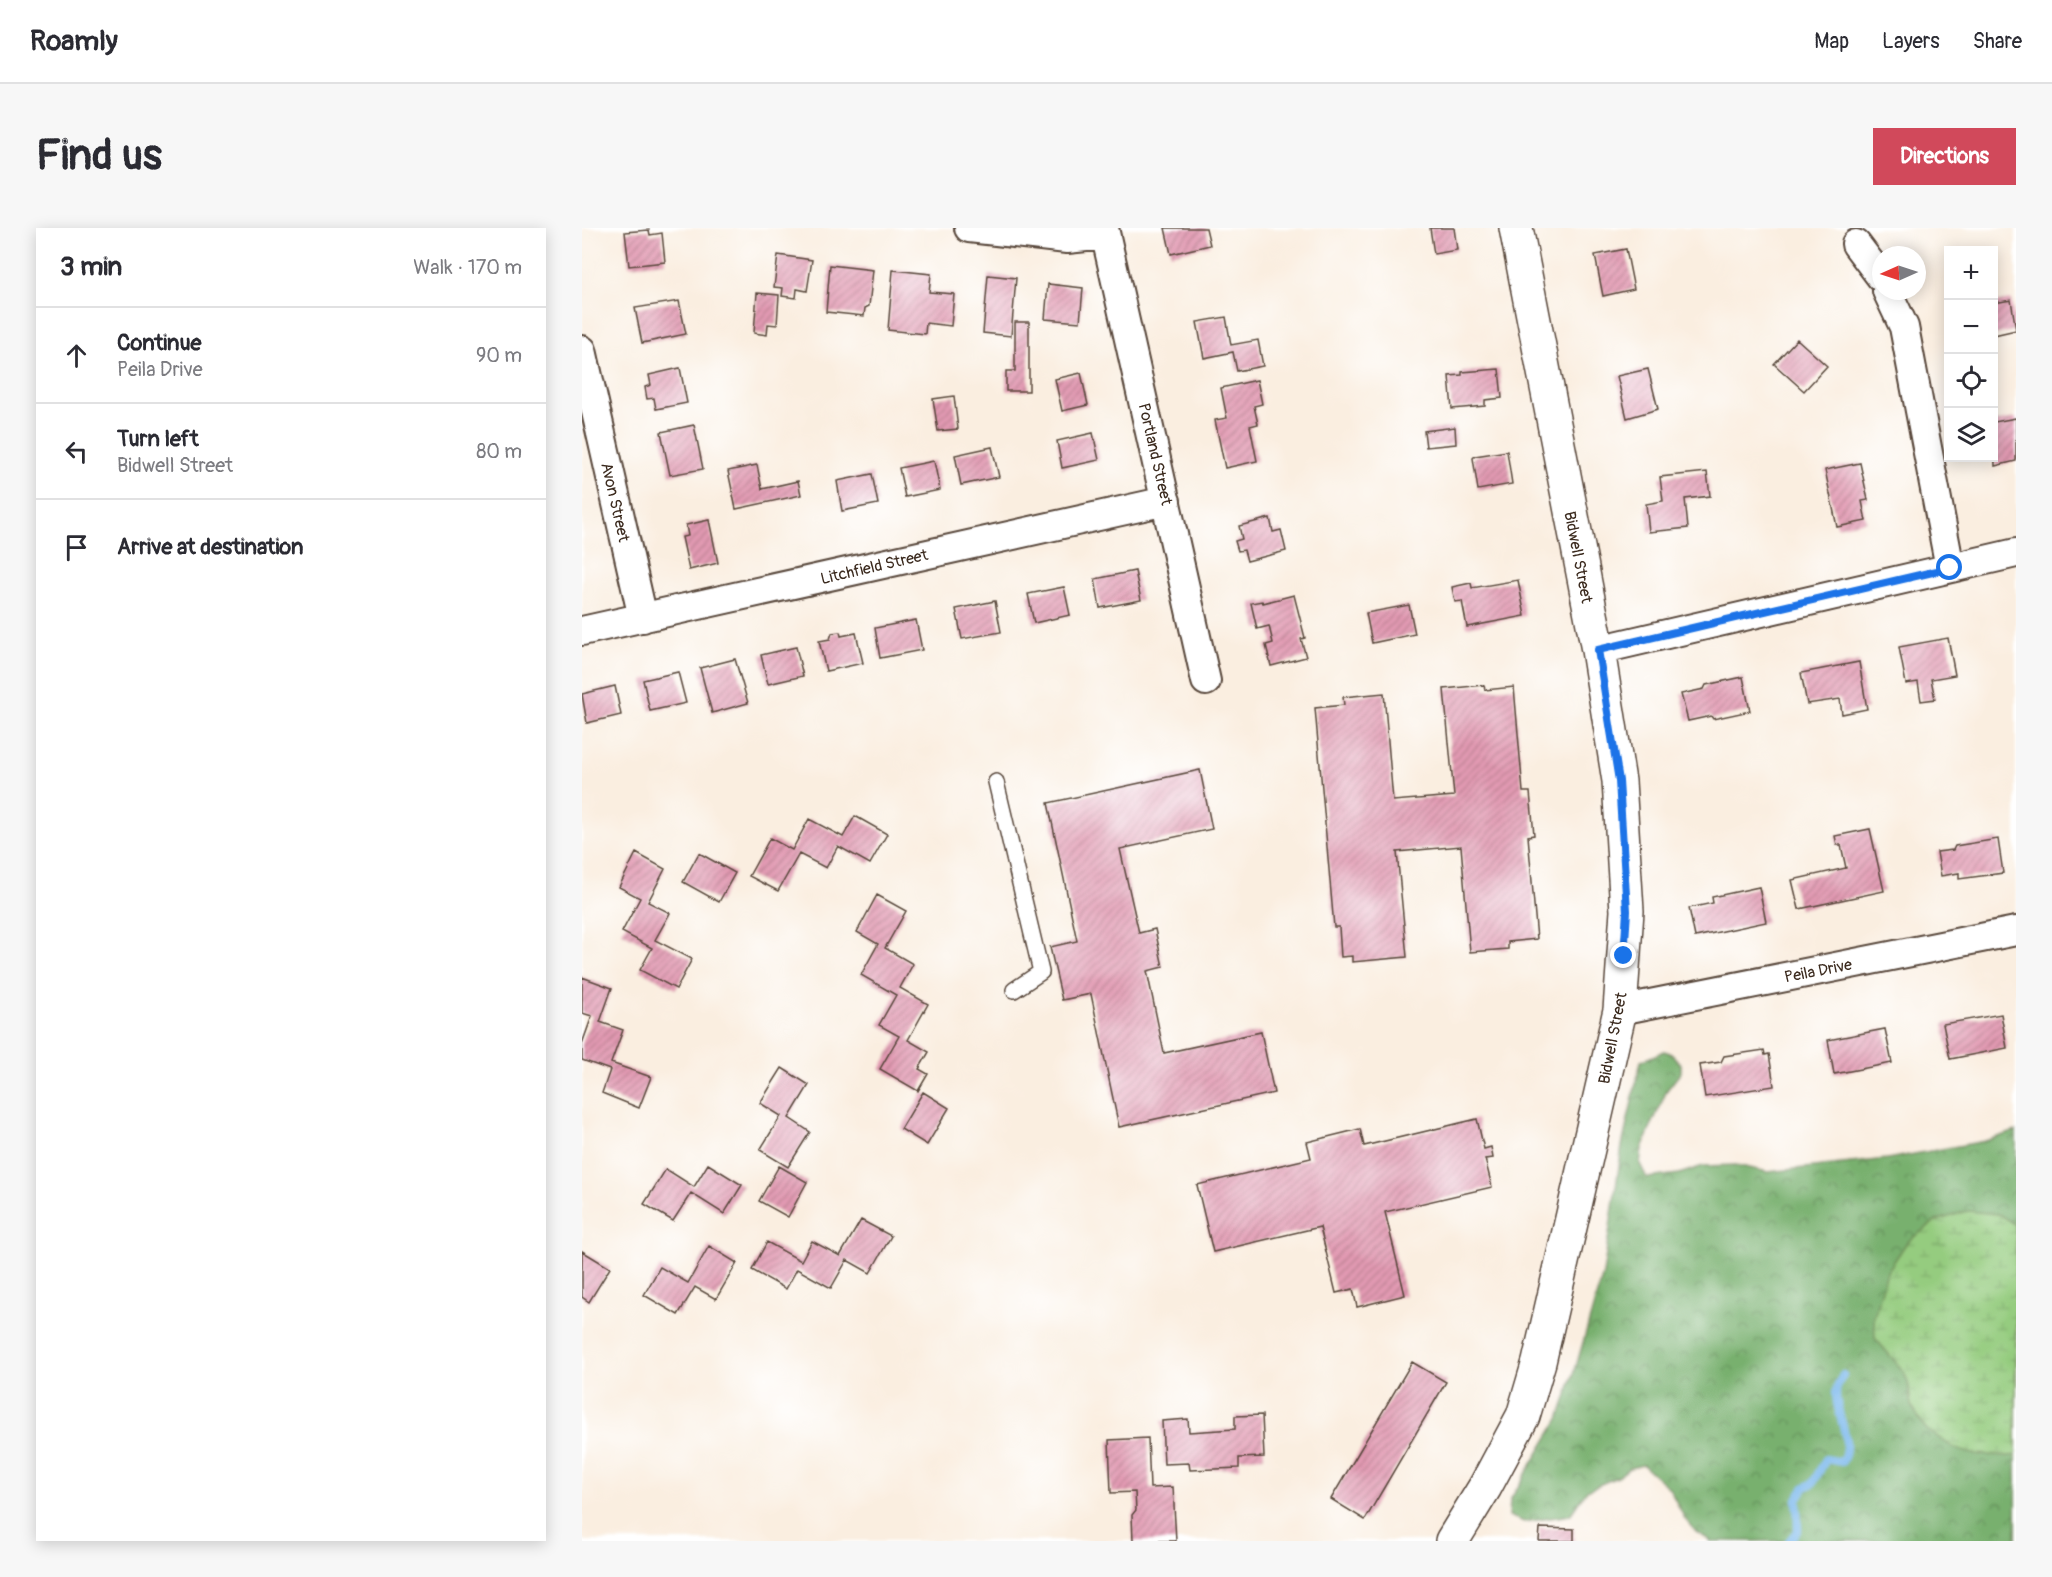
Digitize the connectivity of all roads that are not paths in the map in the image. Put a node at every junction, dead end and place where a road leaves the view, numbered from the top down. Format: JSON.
{"nodes":[{"id":1,"x":969,"y":228,"type":"edge"},
{"id":2,"x":1516,"y":228,"type":"edge"},
{"id":3,"x":1105,"y":231,"type":"edge"},
{"id":4,"x":1856,"y":244,"type":"dead end"},
{"id":5,"x":1872,"y":265,"type":"edge"},
{"id":6,"x":1891,"y":300,"type":"edge"},
{"id":7,"x":582,"y":350,"type":"edge"},
{"id":8,"x":1166,"y":501,"type":"junction"},
{"id":9,"x":2016,"y":554,"type":"edge"},
{"id":10,"x":1950,"y":568,"type":"junction"},
{"id":11,"x":643,"y":618,"type":"junction"},
{"id":12,"x":582,"y":631,"type":"edge"},
{"id":13,"x":1598,"y":650,"type":"junction"},
{"id":14,"x":1206,"y":681,"type":"dead end"},
{"id":15,"x":996,"y":782,"type":"dead end"},
{"id":16,"x":2016,"y":931,"type":"edge"},
{"id":17,"x":1014,"y":990,"type":"dead end"},
{"id":18,"x":1620,"y":1010,"type":"junction"},
{"id":19,"x":1452,"y":1541,"type":"edge"}],
"edges":[{"from":1,"to":3,"type":"street"},
{"from":2,"to":13,"type":"street","name":"Bidwell Street"},
{"from":3,"to":8,"type":"street","name":"Portland Street"},
{"from":4,"to":5,"type":"street"},
{"from":6,"to":10,"type":"street"},
{"from":7,"to":11,"type":"street","name":"Avon Street"},
{"from":8,"to":11,"type":"street","name":"Litchfield Street"},
{"from":8,"to":14,"type":"street","name":"Portland Street"},
{"from":9,"to":10,"type":"street"},
{"from":10,"to":13,"type":"street"},
{"from":11,"to":12,"type":"street","name":"Litchfield Street"},
{"from":13,"to":18,"type":"street","name":"Bidwell Street"},
{"from":15,"to":17,"type":"lane"},
{"from":16,"to":18,"type":"street","name":"Peila Drive"},
{"from":18,"to":19,"type":"street","name":"Bidwell Street"}]}
